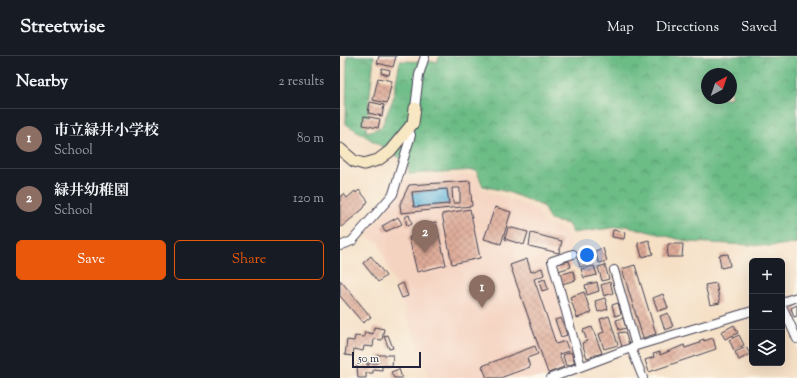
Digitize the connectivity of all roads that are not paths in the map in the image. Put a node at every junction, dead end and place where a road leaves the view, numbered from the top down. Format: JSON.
{"nodes":[{"id":1,"x":425,"y":56,"type":"edge"},
{"id":2,"x":415,"y":108,"type":"joint"},
{"id":3,"x":408,"y":129,"type":"junction"},
{"id":4,"x":340,"y":149,"type":"edge"},
{"id":5,"x":340,"y":246,"type":"edge"},
{"id":6,"x":573,"y":254,"type":"dead end"},
{"id":7,"x":614,"y":270,"type":"dead end"},
{"id":8,"x":797,"y":297,"type":"edge"},
{"id":9,"x":785,"y":301,"type":"edge"},
{"id":10,"x":749,"y":313,"type":"edge"},
{"id":11,"x":785,"y":313,"type":"edge"},
{"id":12,"x":797,"y":339,"type":"edge"},
{"id":13,"x":633,"y":347,"type":"junction"},
{"id":14,"x":581,"y":366,"type":"junction"},
{"id":15,"x":551,"y":378,"type":"edge"},
{"id":16,"x":643,"y":378,"type":"edge"}],
"edges":[{"from":1,"to":2,"type":"street"},
{"from":2,"to":3,"type":"street"},
{"from":3,"to":4,"type":"street"},
{"from":3,"to":5,"type":"street"},
{"from":6,"to":14,"type":"street"},
{"from":7,"to":13,"type":"street"},
{"from":8,"to":9,"type":"street"},
{"from":10,"to":13,"type":"street"},
{"from":11,"to":12,"type":"street"},
{"from":13,"to":14,"type":"street"},
{"from":13,"to":16,"type":"street"},
{"from":14,"to":15,"type":"street"}]}
